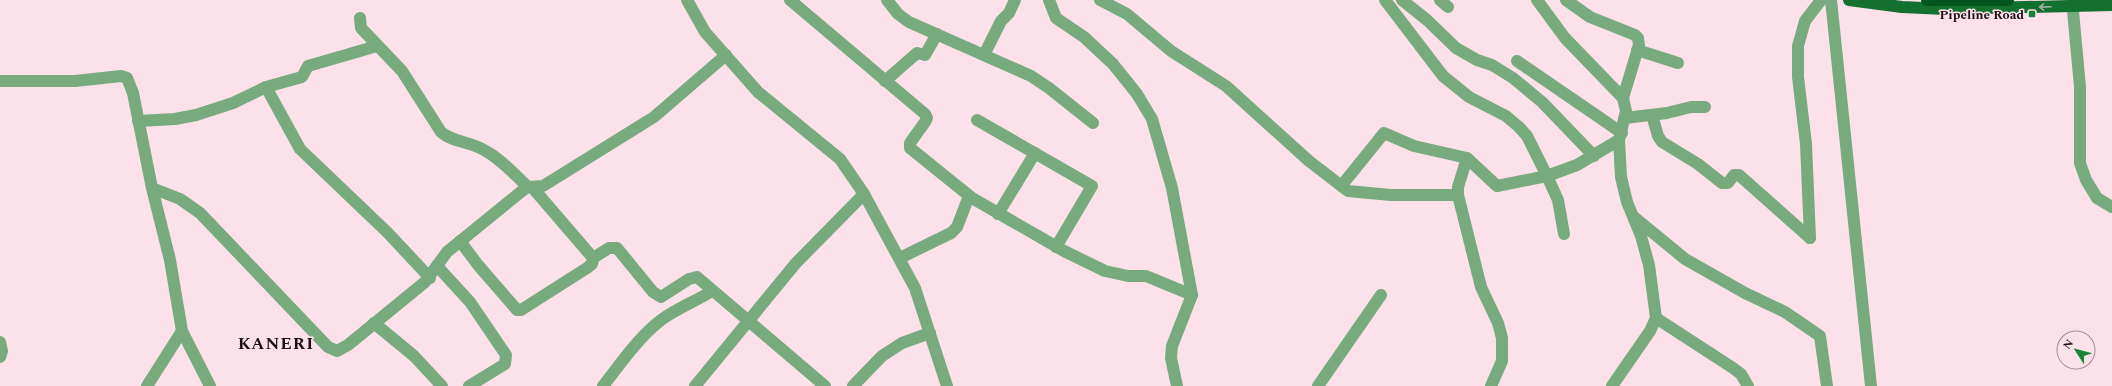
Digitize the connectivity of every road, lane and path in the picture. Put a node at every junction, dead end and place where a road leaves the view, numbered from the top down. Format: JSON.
{"nodes":[{"id":1,"x":687,"y":0,"type":"edge"},
{"id":2,"x":790,"y":0,"type":"edge"},
{"id":3,"x":887,"y":0,"type":"edge"},
{"id":4,"x":1014,"y":0,"type":"edge"},
{"id":5,"x":1049,"y":0,"type":"edge"},
{"id":6,"x":1100,"y":0,"type":"edge"},
{"id":7,"x":1385,"y":0,"type":"edge"},
{"id":8,"x":1402,"y":0,"type":"edge"},
{"id":9,"x":1566,"y":0,"type":"edge"},
{"id":10,"x":1821,"y":0,"type":"edge"},
{"id":11,"x":1831,"y":0,"type":"edge"},
{"id":12,"x":1850,"y":0,"type":"edge"},
{"id":13,"x":1927,"y":0,"type":"edge"},
{"id":14,"x":2008,"y":0,"type":"edge"},
{"id":15,"x":1540,"y":1,"type":"edge"},
{"id":16,"x":2072,"y":3,"type":"edge"},
{"id":17,"x":1995,"y":4,"type":"edge"},
{"id":18,"x":2112,"y":5,"type":"edge"},
{"id":19,"x":360,"y":18,"type":"dead end"},
{"id":20,"x":937,"y":34,"type":"junction"},
{"id":21,"x":377,"y":46,"type":"junction"},
{"id":22,"x":1637,"y":50,"type":"junction"},
{"id":23,"x":726,"y":55,"type":"junction"},
{"id":24,"x":984,"y":55,"type":"junction"},
{"id":25,"x":1517,"y":61,"type":"dead end"},
{"id":26,"x":1678,"y":62,"type":"dead end"},
{"id":27,"x":0,"y":81,"type":"edge"},
{"id":28,"x":885,"y":81,"type":"junction"},
{"id":29,"x":266,"y":86,"type":"junction"},
{"id":30,"x":1623,"y":98,"type":"junction"},
{"id":31,"x":1705,"y":107,"type":"dead end"},
{"id":32,"x":1652,"y":115,"type":"junction"},
{"id":33,"x":1625,"y":118,"type":"junction"},
{"id":34,"x":977,"y":120,"type":"dead end"},
{"id":35,"x":138,"y":121,"type":"junction"},
{"id":36,"x":1093,"y":123,"type":"dead end"},
{"id":37,"x":1621,"y":136,"type":"junction"},
{"id":38,"x":1035,"y":153,"type":"junction"},
{"id":39,"x":1594,"y":156,"type":"junction"},
{"id":40,"x":1467,"y":158,"type":"junction"},
{"id":41,"x":1547,"y":176,"type":"junction"},
{"id":42,"x":1342,"y":185,"type":"junction"},
{"id":43,"x":530,"y":187,"type":"junction"},
{"id":44,"x":152,"y":188,"type":"junction"},
{"id":45,"x":864,"y":194,"type":"junction"},
{"id":46,"x":1458,"y":195,"type":"junction"},
{"id":47,"x":969,"y":196,"type":"junction"},
{"id":48,"x":2112,"y":207,"type":"edge"},
{"id":49,"x":998,"y":214,"type":"junction"},
{"id":50,"x":1633,"y":216,"type":"junction"},
{"id":51,"x":1564,"y":234,"type":"dead end"},
{"id":52,"x":460,"y":241,"type":"junction"},
{"id":53,"x":1056,"y":247,"type":"junction"},
{"id":54,"x":593,"y":258,"type":"junction"},
{"id":55,"x":900,"y":258,"type":"junction"},
{"id":56,"x":437,"y":266,"type":"junction"},
{"id":57,"x":430,"y":278,"type":"junction"},
{"id":58,"x":712,"y":291,"type":"junction"},
{"id":59,"x":1192,"y":295,"type":"junction"},
{"id":60,"x":1381,"y":295,"type":"dead end"},
{"id":61,"x":1656,"y":318,"type":"junction"},
{"id":62,"x":748,"y":322,"type":"junction"},
{"id":63,"x":374,"y":323,"type":"junction"},
{"id":64,"x":182,"y":331,"type":"junction"},
{"id":65,"x":930,"y":333,"type":"junction"},
{"id":66,"x":0,"y":342,"type":"edge"},
{"id":67,"x":0,"y":357,"type":"edge"},
{"id":68,"x":147,"y":386,"type":"edge"},
{"id":69,"x":210,"y":386,"type":"edge"},
{"id":70,"x":442,"y":386,"type":"edge"},
{"id":71,"x":469,"y":386,"type":"edge"},
{"id":72,"x":604,"y":386,"type":"edge"},
{"id":73,"x":695,"y":386,"type":"edge"},
{"id":74,"x":825,"y":386,"type":"edge"},
{"id":75,"x":853,"y":386,"type":"edge"},
{"id":76,"x":946,"y":386,"type":"edge"},
{"id":77,"x":1178,"y":386,"type":"edge"},
{"id":78,"x":1318,"y":386,"type":"edge"},
{"id":79,"x":1491,"y":386,"type":"edge"},
{"id":80,"x":1612,"y":386,"type":"edge"},
{"id":81,"x":1748,"y":386,"type":"edge"},
{"id":82,"x":1827,"y":386,"type":"edge"},
{"id":83,"x":1871,"y":386,"type":"edge"}],
"edges":[{"from":1,"to":23,"type":"street"},
{"from":2,"to":28,"type":"street"},
{"from":3,"to":20,"type":"street"},
{"from":4,"to":24,"type":"street"},
{"from":5,"to":59,"type":"street"},
{"from":6,"to":42,"type":"street"},
{"from":7,"to":41,"type":"street"},
{"from":8,"to":39,"type":"street"},
{"from":9,"to":22,"type":"street"},
{"from":10,"to":32,"type":"street"},
{"from":11,"to":83,"type":"street"},
{"from":12,"to":17,"type":"main road"},
{"from":13,"to":14,"type":"highway","bridge":true},
{"from":15,"to":30,"type":"street"},
{"from":16,"to":17,"type":"main road","one_way":true},
{"from":16,"to":18,"type":"main road"},
{"from":16,"to":48,"type":"street"},
{"from":19,"to":21,"type":"street"},
{"from":20,"to":24,"type":"street"},
{"from":20,"to":28,"type":"street"},
{"from":21,"to":29,"type":"street"},
{"from":21,"to":43,"type":"street"},
{"from":22,"to":26,"type":"street"},
{"from":22,"to":30,"type":"street"},
{"from":23,"to":43,"type":"street"},
{"from":23,"to":45,"type":"street"},
{"from":24,"to":36,"type":"street"},
{"from":25,"to":37,"type":"street"},
{"from":27,"to":35,"type":"street"},
{"from":28,"to":47,"type":"street"},
{"from":29,"to":35,"type":"street"},
{"from":29,"to":57,"type":"street"},
{"from":30,"to":33,"type":"street"},
{"from":31,"to":32,"type":"street"},
{"from":32,"to":33,"type":"street"},
{"from":33,"to":37,"type":"street"},
{"from":34,"to":38,"type":"street"},
{"from":35,"to":44,"type":"street"},
{"from":37,"to":39,"type":"street"},
{"from":37,"to":50,"type":"street"},
{"from":38,"to":49,"type":"street"},
{"from":38,"to":53,"type":"street"},
{"from":39,"to":41,"type":"street"},
{"from":40,"to":41,"type":"street"},
{"from":40,"to":42,"type":"street"},
{"from":40,"to":46,"type":"street"},
{"from":41,"to":51,"type":"street"},
{"from":42,"to":46,"type":"street"},
{"from":43,"to":52,"type":"street"},
{"from":43,"to":54,"type":"street"},
{"from":44,"to":63,"type":"street"},
{"from":44,"to":64,"type":"street"},
{"from":45,"to":55,"type":"street"},
{"from":45,"to":62,"type":"street"},
{"from":46,"to":79,"type":"street"},
{"from":47,"to":49,"type":"street"},
{"from":47,"to":55,"type":"street"},
{"from":49,"to":53,"type":"street"},
{"from":50,"to":61,"type":"street"},
{"from":50,"to":82,"type":"street"},
{"from":52,"to":54,"type":"street"},
{"from":52,"to":56,"type":"street"},
{"from":53,"to":59,"type":"street"},
{"from":54,"to":58,"type":"street"},
{"from":55,"to":65,"type":"street"},
{"from":56,"to":57,"type":"street"},
{"from":56,"to":71,"type":"street"},
{"from":57,"to":63,"type":"street"},
{"from":58,"to":62,"type":"street"},
{"from":58,"to":72,"type":"street"},
{"from":59,"to":77,"type":"street"},
{"from":60,"to":78,"type":"street"},
{"from":61,"to":80,"type":"street"},
{"from":61,"to":81,"type":"street"},
{"from":62,"to":73,"type":"street"},
{"from":62,"to":74,"type":"street"},
{"from":63,"to":70,"type":"street"},
{"from":64,"to":68,"type":"street"},
{"from":64,"to":69,"type":"street"},
{"from":65,"to":75,"type":"street"},
{"from":65,"to":76,"type":"street"},
{"from":66,"to":67,"type":"street"}]}
